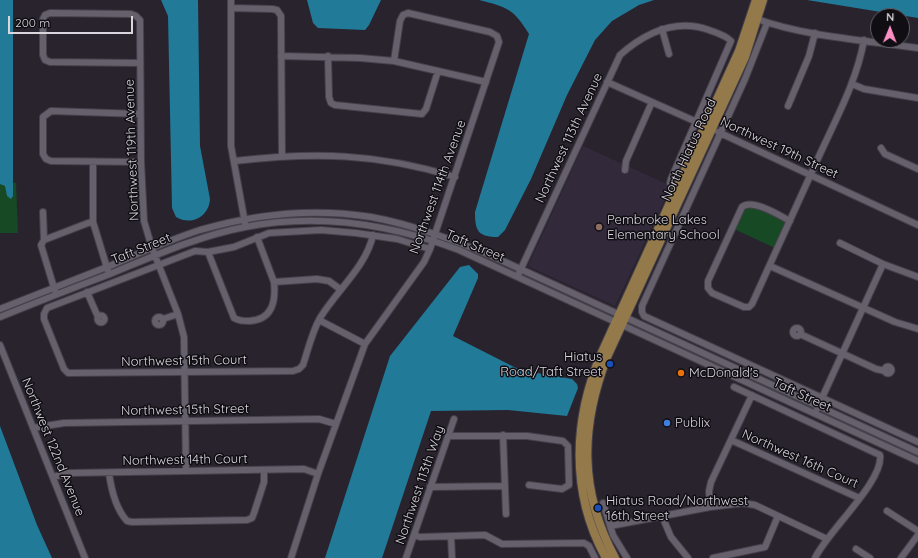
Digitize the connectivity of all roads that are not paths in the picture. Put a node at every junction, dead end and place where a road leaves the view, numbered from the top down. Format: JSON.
{"nodes":[{"id":1,"x":231,"y":0,"type":"edge"},
{"id":2,"x":756,"y":0,"type":"edge"},
{"id":3,"x":763,"y":0,"type":"edge"},
{"id":4,"x":231,"y":8,"type":"junction"},
{"id":5,"x":755,"y":19,"type":"junction"},
{"id":6,"x":767,"y":23,"type":"junction"},
{"id":7,"x":662,"y":29,"type":"junction"},
{"id":8,"x":815,"y":33,"type":"junction"},
{"id":9,"x":864,"y":40,"type":"junction"},
{"id":10,"x":918,"y":48,"type":"edge"},
{"id":11,"x":669,"y":54,"type":"dead end"},
{"id":12,"x":281,"y":56,"type":"junction"},
{"id":13,"x":328,"y":56,"type":"junction"},
{"id":14,"x":394,"y":61,"type":"junction"},
{"id":15,"x":140,"y":63,"type":"junction"},
{"id":16,"x":438,"y":71,"type":"junction"},
{"id":17,"x":486,"y":82,"type":"junction"},
{"id":18,"x":607,"y":82,"type":"junction"},
{"id":19,"x":852,"y":84,"type":"junction"},
{"id":20,"x":918,"y":98,"type":"edge"},
{"id":21,"x":652,"y":102,"type":"junction"},
{"id":22,"x":788,"y":106,"type":"dead end"},
{"id":23,"x":140,"y":114,"type":"junction"},
{"id":24,"x":697,"y":122,"type":"junction"},
{"id":25,"x":709,"y":127,"type":"junction"},
{"id":26,"x":721,"y":133,"type":"junction"},
{"id":27,"x":881,"y":148,"type":"dead end"},
{"id":28,"x":282,"y":155,"type":"junction"},
{"id":29,"x":234,"y":161,"type":"junction"},
{"id":30,"x":141,"y":162,"type":"junction"},
{"id":31,"x":92,"y":163,"type":"junction"},
{"id":32,"x":918,"y":169,"type":"edge"},
{"id":33,"x":625,"y":170,"type":"dead end"},
{"id":34,"x":811,"y":175,"type":"junction"},
{"id":35,"x":455,"y":177,"type":"junction"},
{"id":36,"x":677,"y":189,"type":"junction"},
{"id":37,"x":43,"y":212,"type":"dead end"},
{"id":38,"x":340,"y":214,"type":"junction"},
{"id":39,"x":244,"y":219,"type":"junction"},
{"id":40,"x":790,"y":221,"type":"junction"},
{"id":41,"x":94,"y":222,"type":"junction"},
{"id":42,"x":340,"y":222,"type":"junction"},
{"id":43,"x":918,"y":225,"type":"edge"},
{"id":44,"x":246,"y":227,"type":"junction"},
{"id":45,"x":436,"y":233,"type":"junction"},
{"id":46,"x":373,"y":235,"type":"junction"},
{"id":47,"x":257,"y":237,"type":"junction"},
{"id":48,"x":434,"y":240,"type":"junction"},
{"id":49,"x":42,"y":242,"type":"junction"},
{"id":50,"x":840,"y":243,"type":"dead end"},
{"id":51,"x":152,"y":248,"type":"junction"},
{"id":52,"x":430,"y":250,"type":"junction"},
{"id":53,"x":208,"y":252,"type":"junction"},
{"id":54,"x":155,"y":255,"type":"junction"},
{"id":55,"x":159,"y":264,"type":"junction"},
{"id":56,"x":883,"y":264,"type":"junction"},
{"id":57,"x":770,"y":266,"type":"junction"},
{"id":58,"x":106,"y":267,"type":"junction"},
{"id":59,"x":521,"y":270,"type":"junction"},
{"id":60,"x":643,"y":271,"type":"junction"},
{"id":61,"x":109,"y":274,"type":"junction"},
{"id":62,"x":518,"y":276,"type":"junction"},
{"id":63,"x":918,"y":277,"type":"edge"},
{"id":64,"x":274,"y":282,"type":"junction"},
{"id":65,"x":551,"y":283,"type":"junction"},
{"id":66,"x":54,"y":287,"type":"junction"},
{"id":67,"x":340,"y":289,"type":"junction"},
{"id":68,"x":548,"y":290,"type":"junction"},
{"id":69,"x":88,"y":292,"type":"junction"},
{"id":70,"x":57,"y":294,"type":"junction"},
{"id":71,"x":863,"y":308,"type":"junction"},
{"id":72,"x":0,"y":309,"type":"edge"},
{"id":73,"x":178,"y":314,"type":"junction"},
{"id":74,"x":0,"y":317,"type":"edge"},
{"id":75,"x":98,"y":317,"type":"dead end"},
{"id":76,"x":163,"y":319,"type":"dead end"},
{"id":77,"x":319,"y":320,"type":"junction"},
{"id":78,"x":621,"y":320,"type":"junction"},
{"id":79,"x":918,"y":329,"type":"edge"},
{"id":80,"x":800,"y":334,"type":"dead end"},
{"id":81,"x":365,"y":344,"type":"junction"},
{"id":82,"x":0,"y":345,"type":"edge"},
{"id":83,"x":684,"y":345,"type":"junction"},
{"id":84,"x":681,"y":352,"type":"junction"},
{"id":85,"x":842,"y":353,"type":"junction"},
{"id":86,"x":725,"y":364,"type":"junction"},
{"id":87,"x":721,"y":370,"type":"junction"},
{"id":88,"x":184,"y":371,"type":"junction"},
{"id":89,"x":885,"y":371,"type":"dead end"},
{"id":90,"x":734,"y":387,"type":"dead end"},
{"id":91,"x":752,"y":395,"type":"junction"},
{"id":92,"x":821,"y":398,"type":"junction"},
{"id":93,"x":818,"y":406,"type":"junction"},
{"id":94,"x":815,"y":413,"type":"junction"},
{"id":95,"x":454,"y":419,"type":"dead end"},
{"id":96,"x":186,"y":421,"type":"junction"},
{"id":97,"x":812,"y":422,"type":"junction"},
{"id":98,"x":336,"y":424,"type":"junction"},
{"id":99,"x":33,"y":428,"type":"junction"},
{"id":100,"x":918,"y":434,"type":"edge"},
{"id":101,"x":503,"y":435,"type":"junction"},
{"id":102,"x":448,"y":436,"type":"junction"},
{"id":103,"x":731,"y":440,"type":"junction"},
{"id":104,"x":916,"y":441,"type":"edge"},
{"id":105,"x":918,"y":452,"type":"edge"},
{"id":106,"x":583,"y":455,"type":"junction"},
{"id":107,"x":569,"y":456,"type":"junction"},
{"id":108,"x":918,"y":461,"type":"edge"},
{"id":109,"x":264,"y":470,"type":"junction"},
{"id":110,"x":186,"y":471,"type":"junction"},
{"id":111,"x":109,"y":473,"type":"junction"},
{"id":112,"x":318,"y":474,"type":"junction"},
{"id":113,"x":53,"y":477,"type":"junction"},
{"id":114,"x":529,"y":485,"type":"dead end"},
{"id":115,"x":505,"y":486,"type":"junction"},
{"id":116,"x":430,"y":487,"type":"junction"},
{"id":117,"x":859,"y":498,"type":"junction"},
{"id":118,"x":603,"y":503,"type":"dead end"},
{"id":119,"x":710,"y":507,"type":"junction"},
{"id":120,"x":887,"y":511,"type":"dead end"},
{"id":121,"x":506,"y":514,"type":"dead end"},
{"id":122,"x":662,"y":516,"type":"junction"},
{"id":123,"x":778,"y":516,"type":"junction"},
{"id":124,"x":610,"y":526,"type":"junction"},
{"id":125,"x":918,"y":532,"type":"edge"},
{"id":126,"x":414,"y":535,"type":"junction"},
{"id":127,"x":918,"y":535,"type":"edge"},
{"id":128,"x":451,"y":536,"type":"junction"},
{"id":129,"x":827,"y":539,"type":"junction"},
{"id":130,"x":856,"y":549,"type":"dead end"},
{"id":131,"x":84,"y":558,"type":"edge"},
{"id":132,"x":291,"y":558,"type":"edge"},
{"id":133,"x":406,"y":558,"type":"edge"},
{"id":134,"x":452,"y":558,"type":"edge"},
{"id":135,"x":595,"y":558,"type":"edge"},
{"id":136,"x":606,"y":558,"type":"edge"},
{"id":137,"x":615,"y":558,"type":"edge"},
{"id":138,"x":627,"y":558,"type":"edge"},
{"id":139,"x":688,"y":558,"type":"edge"},
{"id":140,"x":713,"y":558,"type":"edge"},
{"id":141,"x":815,"y":558,"type":"edge"},
{"id":142,"x":870,"y":558,"type":"edge"},
{"id":143,"x":901,"y":558,"type":"edge"}],
"edges":[{"from":1,"to":4,"type":"street"},
{"from":2,"to":5,"type":"main road","name":"North Hiatus Road"},
{"from":3,"to":5,"type":"main road","name":"North Hiatus Road"},
{"from":4,"to":12,"type":"street"},
{"from":4,"to":29,"type":"street"},
{"from":5,"to":6,"type":"street"},
{"from":5,"to":25,"type":"main road","name":"North Hiatus Road"},
{"from":6,"to":8,"type":"street"},
{"from":6,"to":26,"type":"street"},
{"from":7,"to":11,"type":"street"},
{"from":7,"to":18,"type":"street","name":"Northwest 113th Avenue"},
{"from":7,"to":24,"type":"street","name":"Northwest 113th Avenue"},
{"from":8,"to":9,"type":"street"},
{"from":8,"to":22,"type":"street"},
{"from":9,"to":10,"type":"street"},
{"from":9,"to":19,"type":"street"},
{"from":12,"to":13,"type":"street"},
{"from":12,"to":28,"type":"street"},
{"from":13,"to":14,"type":"street"},
{"from":13,"to":16,"type":"street"},
{"from":14,"to":16,"type":"street"},
{"from":14,"to":17,"type":"street","name":"Northwest 114th Avenue"},
{"from":15,"to":15,"type":"street","name":"Northwest 119th Avenue"},
{"from":15,"to":23,"type":"street","name":"Northwest 119th Avenue"},
{"from":16,"to":17,"type":"street"},
{"from":17,"to":35,"type":"street","name":"Northwest 114th Avenue"},
{"from":18,"to":21,"type":"street","name":"Northwest 19th Street"},
{"from":18,"to":59,"type":"street","name":"Northwest 113th Avenue"},
{"from":19,"to":20,"type":"street"},
{"from":19,"to":34,"type":"street"},
{"from":21,"to":24,"type":"street","name":"Northwest 19th Street"},
{"from":21,"to":33,"type":"street"},
{"from":23,"to":30,"type":"street","name":"Northwest 119th Avenue"},
{"from":23,"to":31,"type":"street"},
{"from":24,"to":25,"type":"street","name":"Northwest 19th Street"},
{"from":24,"to":36,"type":"street"},
{"from":25,"to":26,"type":"street","name":"Northwest 19th Street"},
{"from":25,"to":36,"type":"main road","name":"North Hiatus Road"},
{"from":25,"to":60,"type":"main road","name":"North Hiatus Road"},
{"from":26,"to":34,"type":"street","name":"Northwest 19th Street"},
{"from":26,"to":92,"type":"street","name":"Taft Street"},
{"from":27,"to":32,"type":"street"},
{"from":28,"to":29,"type":"street"},
{"from":28,"to":35,"type":"street"},
{"from":29,"to":39,"type":"street"},
{"from":30,"to":31,"type":"street"},
{"from":30,"to":51,"type":"street","name":"Northwest 119th Avenue"},
{"from":31,"to":41,"type":"street"},
{"from":34,"to":40,"type":"street"},
{"from":34,"to":43,"type":"street","name":"Northwest 19th Street"},
{"from":35,"to":45,"type":"street","name":"Northwest 114th Avenue"},
{"from":36,"to":60,"type":"main road","name":"North Hiatus Road"},
{"from":37,"to":49,"type":"street"},
{"from":38,"to":39,"type":"street","name":"Taft Street"},
{"from":38,"to":42,"type":"street"},
{"from":38,"to":45,"type":"street","name":"Taft Street"},
{"from":39,"to":44,"type":"street"},
{"from":39,"to":51,"type":"street","name":"Taft Street"},
{"from":40,"to":57,"type":"street"},
{"from":40,"to":57,"type":"street"},
{"from":41,"to":49,"type":"street"},
{"from":41,"to":58,"type":"street"},
{"from":42,"to":44,"type":"street","name":"Taft Street"},
{"from":42,"to":48,"type":"street","name":"Taft Street"},
{"from":44,"to":54,"type":"street","name":"Taft Street"},
{"from":45,"to":48,"type":"street","name":"Northwest 114th Avenue"},
{"from":45,"to":59,"type":"street","name":"Taft Street"},
{"from":46,"to":47,"type":"street"},
{"from":46,"to":52,"type":"street"},
{"from":46,"to":67,"type":"street"},
{"from":47,"to":53,"type":"street"},
{"from":47,"to":64,"type":"street"},
{"from":48,"to":52,"type":"street","name":"Northwest 114th Avenue"},
{"from":48,"to":62,"type":"street","name":"Taft Street"},
{"from":49,"to":66,"type":"street"},
{"from":50,"to":56,"type":"street"},
{"from":51,"to":54,"type":"street","name":"Northwest 119th Avenue"},
{"from":51,"to":58,"type":"street","name":"Taft Street"},
{"from":52,"to":81,"type":"street","name":"Northwest 114th Avenue"},
{"from":53,"to":55,"type":"street"},
{"from":53,"to":64,"type":"street"},
{"from":54,"to":55,"type":"street","name":"Northwest 119th Avenue"},
{"from":54,"to":61,"type":"street","name":"Taft Street"},
{"from":55,"to":69,"type":"street"},
{"from":55,"to":73,"type":"street","name":"Northwest 119th Avenue"},
{"from":56,"to":63,"type":"street"},
{"from":56,"to":71,"type":"street"},
{"from":57,"to":71,"type":"street"},
{"from":58,"to":61,"type":"street"},
{"from":58,"to":66,"type":"street","name":"Taft Street"},
{"from":59,"to":62,"type":"street","name":"Northwest 113th Avenue"},
{"from":59,"to":65,"type":"street","name":"Taft Street"},
{"from":60,"to":78,"type":"main road","name":"North Hiatus Road"},
{"from":61,"to":70,"type":"street","name":"Taft Street"},
{"from":62,"to":68,"type":"street","name":"Taft Street"},
{"from":64,"to":67,"type":"street"},
{"from":65,"to":68,"type":"street"},
{"from":65,"to":78,"type":"street","name":"Taft Street"},
{"from":66,"to":70,"type":"street"},
{"from":66,"to":72,"type":"street","name":"Taft Street"},
{"from":67,"to":77,"type":"street"},
{"from":68,"to":78,"type":"street","name":"Taft Street"},
{"from":69,"to":75,"type":"street"},
{"from":69,"to":88,"type":"street","name":"Northwest 15th Court"},
{"from":70,"to":74,"type":"street","name":"Taft Street"},
{"from":71,"to":79,"type":"street"},
{"from":71,"to":85,"type":"street"},
{"from":73,"to":76,"type":"street"},
{"from":73,"to":88,"type":"street","name":"Northwest 119th Avenue"},
{"from":77,"to":81,"type":"street"},
{"from":77,"to":88,"type":"street","name":"Northwest 15th Court"},
{"from":78,"to":83,"type":"street","name":"Taft Street"},
{"from":78,"to":84,"type":"street","name":"Taft Street"},
{"from":78,"to":106,"type":"main road","name":"North Hiatus Road"},
{"from":80,"to":85,"type":"street"},
{"from":81,"to":98,"type":"street","name":"Northwest 114th Avenue"},
{"from":82,"to":99,"type":"street","name":"Northwest 122nd Avenue"},
{"from":83,"to":84,"type":"street"},
{"from":83,"to":86,"type":"street","name":"Taft Street"},
{"from":84,"to":87,"type":"street","name":"Taft Street"},
{"from":85,"to":89,"type":"street"},
{"from":85,"to":92,"type":"street"},
{"from":86,"to":87,"type":"street"},
{"from":86,"to":93,"type":"street","name":"Taft Street"},
{"from":87,"to":94,"type":"street","name":"Taft Street"},
{"from":88,"to":96,"type":"street","name":"Northwest 119th Avenue"},
{"from":90,"to":91,"type":"street"},
{"from":91,"to":97,"type":"street"},
{"from":91,"to":103,"type":"street"},
{"from":92,"to":93,"type":"street"},
{"from":92,"to":104,"type":"street","name":"Taft Street"},
{"from":93,"to":94,"type":"street"},
{"from":93,"to":105,"type":"street","name":"Taft Street"},
{"from":94,"to":97,"type":"street"},
{"from":94,"to":108,"type":"street","name":"Taft Street"},
{"from":95,"to":102,"type":"street","name":"Northwest 113th Way"},
{"from":96,"to":98,"type":"street","name":"Northwest 15th Street"},
{"from":96,"to":99,"type":"street","name":"Northwest 15th Street"},
{"from":96,"to":110,"type":"street","name":"Northwest 119th Avenue"},
{"from":97,"to":117,"type":"street"},
{"from":98,"to":112,"type":"street","name":"Northwest 114th Avenue"},
{"from":99,"to":113,"type":"street","name":"Northwest 122nd Avenue"},
{"from":100,"to":104,"type":"street"},
{"from":101,"to":102,"type":"street"},
{"from":101,"to":107,"type":"street"},
{"from":101,"to":115,"type":"street"},
{"from":102,"to":116,"type":"street","name":"Northwest 113th Way"},
{"from":103,"to":117,"type":"street","name":"Northwest 16th Court"},
{"from":103,"to":119,"type":"street"},
{"from":106,"to":107,"type":"street"},
{"from":106,"to":136,"type":"main road","name":"North Hiatus Road"},
{"from":106,"to":137,"type":"main road","name":"North Hiatus Road"},
{"from":107,"to":114,"type":"street"},
{"from":109,"to":110,"type":"street","name":"Northwest 14th Court"},
{"from":109,"to":111,"type":"street"},
{"from":109,"to":112,"type":"street","name":"Northwest 14th Court"},
{"from":110,"to":111,"type":"street","name":"Northwest 14th Court"},
{"from":111,"to":113,"type":"street","name":"Northwest 14th Court"},
{"from":112,"to":132,"type":"street","name":"Northwest 114th Avenue"},
{"from":113,"to":131,"type":"street","name":"Northwest 122nd Avenue"},
{"from":115,"to":116,"type":"street"},
{"from":115,"to":121,"type":"street"},
{"from":116,"to":126,"type":"street","name":"Northwest 113th Way"},
{"from":117,"to":129,"type":"street"},
{"from":118,"to":124,"type":"street"},
{"from":119,"to":122,"type":"street"},
{"from":119,"to":123,"type":"street"},
{"from":120,"to":125,"type":"street"},
{"from":122,"to":124,"type":"street"},
{"from":122,"to":139,"type":"street"},
{"from":123,"to":129,"type":"street"},
{"from":123,"to":140,"type":"street"},
{"from":124,"to":138,"type":"street"},
{"from":126,"to":128,"type":"street"},
{"from":126,"to":133,"type":"street","name":"Northwest 113th Way"},
{"from":127,"to":143,"type":"street"},
{"from":128,"to":134,"type":"street"},
{"from":128,"to":135,"type":"street"},
{"from":129,"to":141,"type":"street"},
{"from":130,"to":142,"type":"street"}]}
